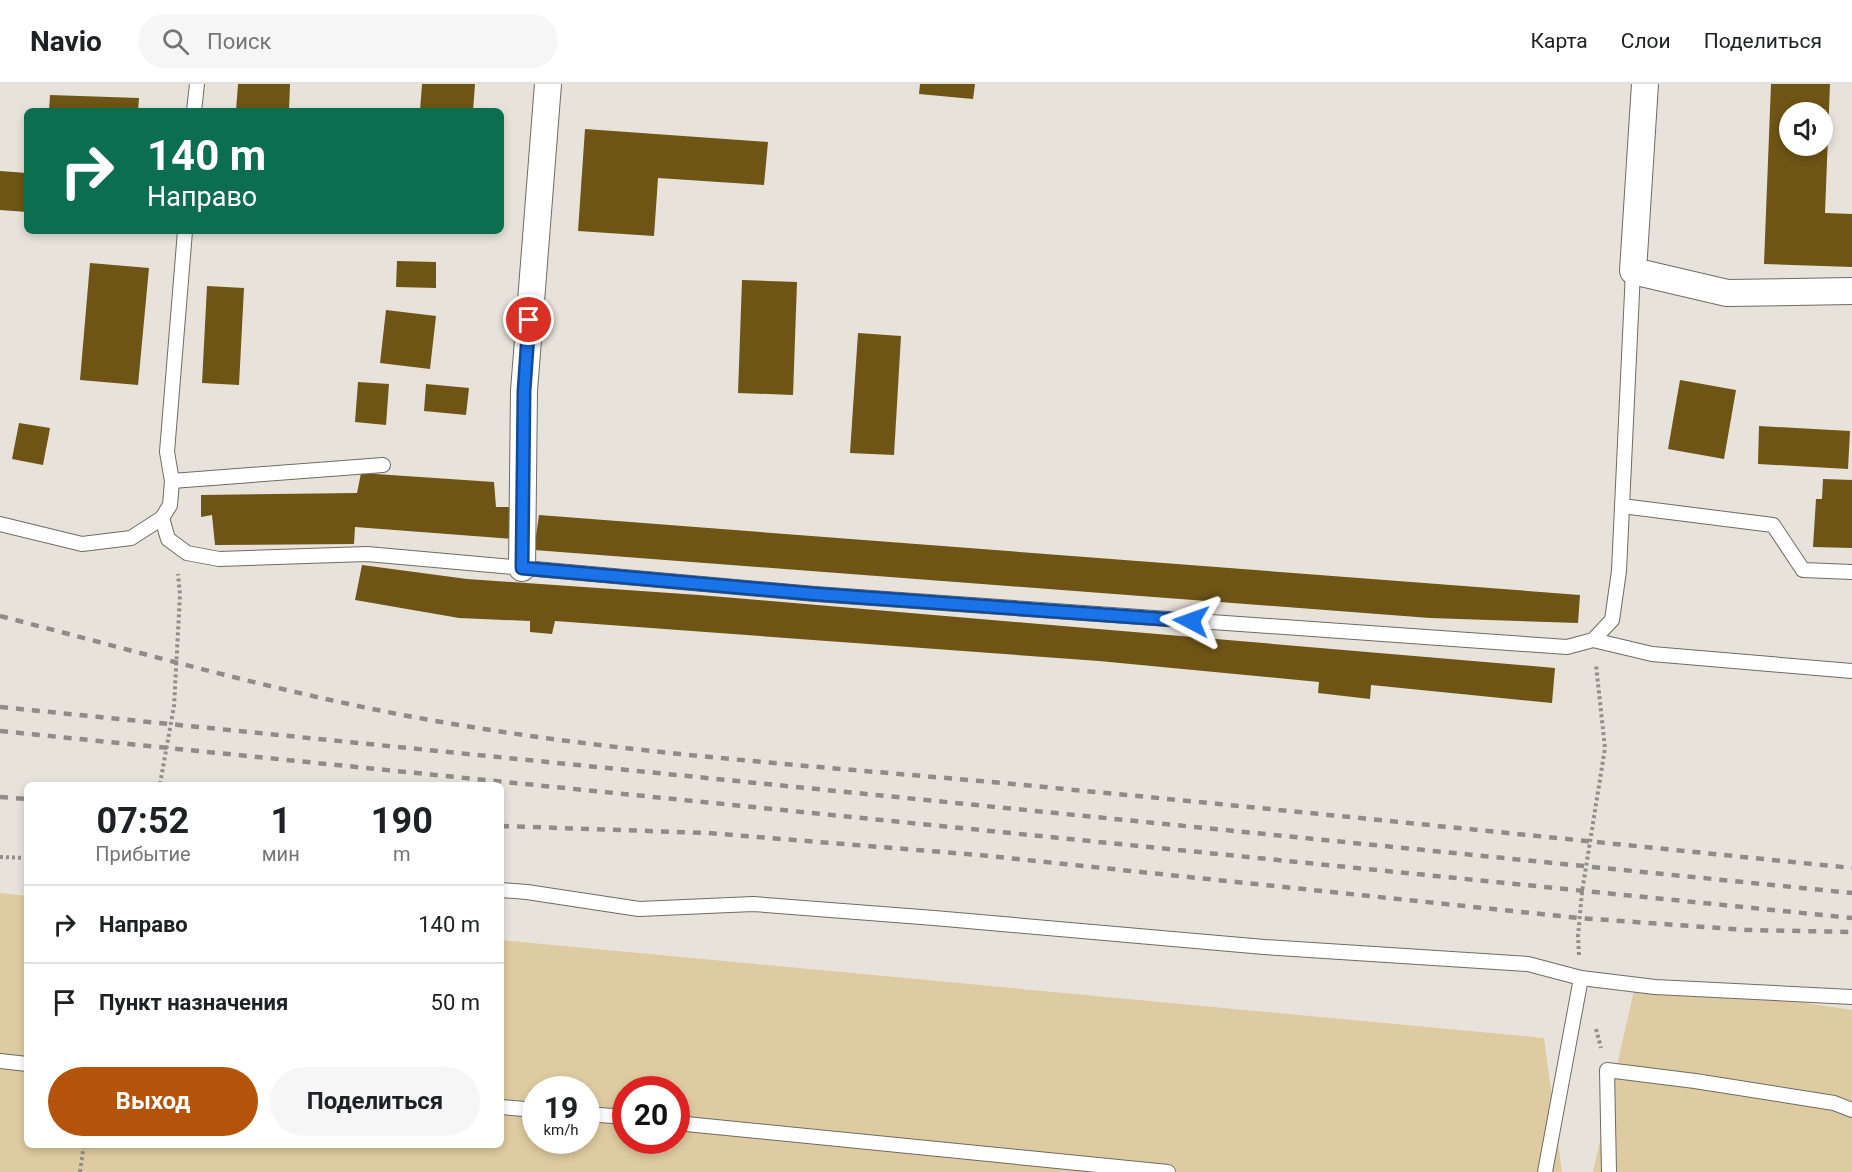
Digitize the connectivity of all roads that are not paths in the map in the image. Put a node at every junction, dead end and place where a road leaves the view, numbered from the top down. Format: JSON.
{"nodes":[{"id":1,"x":197,"y":84,"type":"edge"},
{"id":2,"x":548,"y":84,"type":"edge"},
{"id":3,"x":1645,"y":84,"type":"edge"},
{"id":4,"x":194,"y":108,"type":"edge"},
{"id":5,"x":185,"y":234,"type":"edge"},
{"id":6,"x":1633,"y":271,"type":"junction"},
{"id":7,"x":1852,"y":291,"type":"edge"},
{"id":8,"x":383,"y":465,"type":"dead end"},
{"id":9,"x":172,"y":480,"type":"junction"},
{"id":10,"x":1622,"y":506,"type":"junction"},
{"id":11,"x":162,"y":518,"type":"junction"},
{"id":12,"x":0,"y":524,"type":"edge"},
{"id":13,"x":522,"y":568,"type":"junction"},
{"id":14,"x":1852,"y":572,"type":"edge"},
{"id":15,"x":1593,"y":640,"type":"junction"},
{"id":16,"x":1852,"y":671,"type":"edge"},
{"id":17,"x":504,"y":890,"type":"edge"},
{"id":18,"x":1581,"y":978,"type":"junction"},
{"id":19,"x":1852,"y":997,"type":"edge"},
{"id":20,"x":0,"y":1061,"type":"edge"},
{"id":21,"x":24,"y":1064,"type":"edge"},
{"id":22,"x":504,"y":1107,"type":"edge"},
{"id":23,"x":522,"y":1109,"type":"edge"},
{"id":24,"x":1852,"y":1110,"type":"edge"},
{"id":25,"x":690,"y":1123,"type":"edge"},
{"id":26,"x":1168,"y":1172,"type":"edge"},
{"id":27,"x":1545,"y":1172,"type":"edge"},
{"id":28,"x":1609,"y":1172,"type":"edge"}],
"edges":[{"from":1,"to":4,"type":"lane"},
{"from":2,"to":13,"type":"street"},
{"from":3,"to":6,"type":"street"},
{"from":5,"to":9,"type":"lane"},
{"from":6,"to":7,"type":"street"},
{"from":6,"to":10,"type":"lane"},
{"from":8,"to":9,"type":"lane"},
{"from":9,"to":11,"type":"lane"},
{"from":10,"to":14,"type":"lane"},
{"from":10,"to":15,"type":"lane"},
{"from":11,"to":12,"type":"lane"},
{"from":11,"to":13,"type":"lane"},
{"from":13,"to":15,"type":"lane"},
{"from":15,"to":16,"type":"lane"},
{"from":17,"to":18,"type":"lane"},
{"from":18,"to":19,"type":"lane"},
{"from":18,"to":27,"type":"lane"},
{"from":20,"to":21,"type":"lane"},
{"from":22,"to":23,"type":"lane"},
{"from":24,"to":28,"type":"lane"},
{"from":25,"to":26,"type":"lane"}]}
